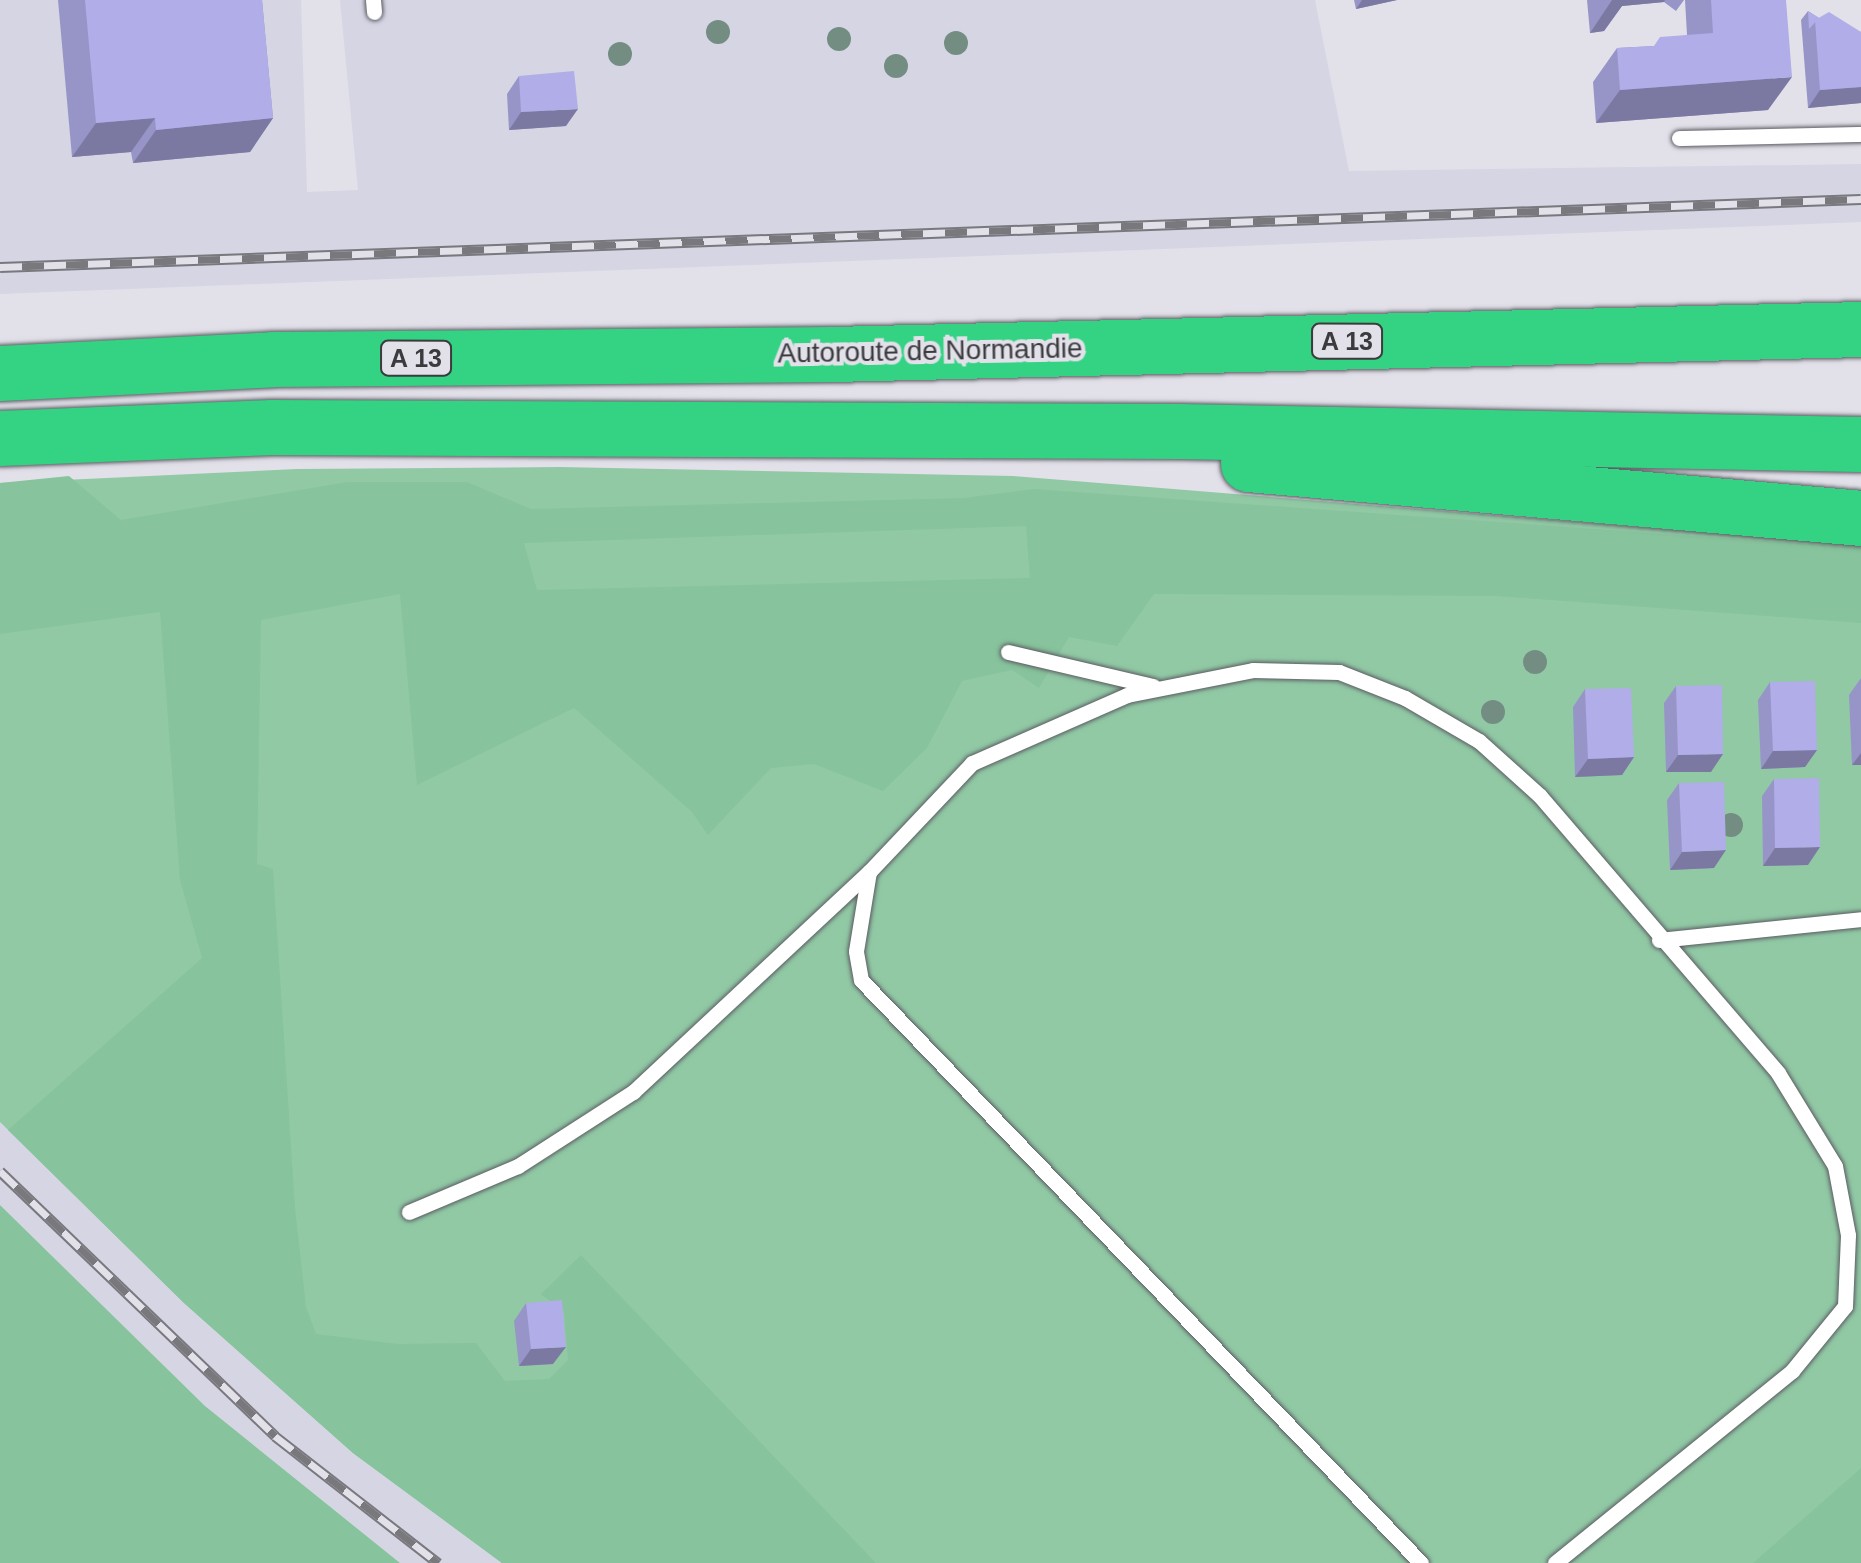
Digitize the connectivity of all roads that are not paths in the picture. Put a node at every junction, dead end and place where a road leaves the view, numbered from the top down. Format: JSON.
{"nodes":[{"id":1,"x":1861,"y":134,"type":"edge"},
{"id":2,"x":1679,"y":138,"type":"dead end"},
{"id":3,"x":1861,"y":328,"type":"edge"},
{"id":4,"x":0,"y":373,"type":"edge"},
{"id":5,"x":1178,"y":431,"type":"junction"},
{"id":6,"x":0,"y":438,"type":"edge"},
{"id":7,"x":1861,"y":444,"type":"edge"},
{"id":8,"x":1861,"y":518,"type":"edge"},
{"id":9,"x":1008,"y":652,"type":"dead end"},
{"id":10,"x":1162,"y":688,"type":"junction"},
{"id":11,"x":869,"y":872,"type":"junction"},
{"id":12,"x":1861,"y":919,"type":"edge"},
{"id":13,"x":1659,"y":940,"type":"junction"},
{"id":14,"x":409,"y":1212,"type":"dead end"},
{"id":15,"x":1854,"y":1235,"type":"edge"},
{"id":16,"x":1421,"y":1563,"type":"edge"},
{"id":17,"x":1555,"y":1563,"type":"edge"}],
"edges":[{"from":1,"to":2,"type":"lane"},
{"from":3,"to":4,"type":"highway","name":"Autoroute de Normandie","number":"A 13"},
{"from":5,"to":6,"type":"highway"},
{"from":5,"to":7,"type":"highway"},
{"from":5,"to":8,"type":"highway"},
{"from":9,"to":10,"type":"lane"},
{"from":10,"to":11,"type":"lane"},
{"from":10,"to":13,"type":"lane"},
{"from":11,"to":14,"type":"lane"},
{"from":11,"to":16,"type":"lane"},
{"from":12,"to":13,"type":"lane"},
{"from":13,"to":15,"type":"lane"},
{"from":15,"to":17,"type":"lane"}]}
